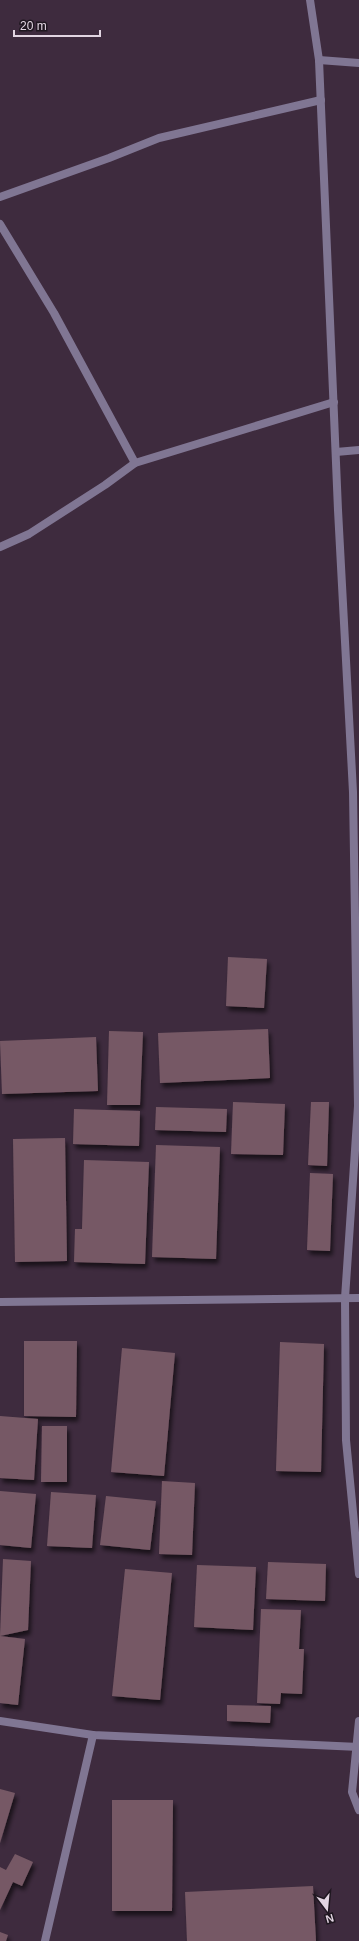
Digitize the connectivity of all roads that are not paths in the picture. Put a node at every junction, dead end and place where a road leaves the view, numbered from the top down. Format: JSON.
{"nodes":[{"id":1,"x":310,"y":0,"type":"edge"},
{"id":2,"x":319,"y":60,"type":"junction"},
{"id":3,"x":359,"y":62,"type":"edge"},
{"id":4,"x":321,"y":100,"type":"junction"},
{"id":5,"x":0,"y":198,"type":"edge"},
{"id":6,"x":0,"y":224,"type":"edge"},
{"id":7,"x":334,"y":402,"type":"junction"},
{"id":8,"x":359,"y":450,"type":"edge"},
{"id":9,"x":336,"y":452,"type":"junction"},
{"id":10,"x":135,"y":463,"type":"junction"},
{"id":11,"x":0,"y":547,"type":"edge"},
{"id":12,"x":356,"y":792,"type":"edge"},
{"id":13,"x":345,"y":1298,"type":"junction"},
{"id":14,"x":359,"y":1298,"type":"edge"},
{"id":15,"x":0,"y":1302,"type":"edge"},
{"id":16,"x":359,"y":1574,"type":"edge"},
{"id":17,"x":0,"y":1722,"type":"edge"},
{"id":18,"x":359,"y":1722,"type":"edge"},
{"id":19,"x":93,"y":1735,"type":"junction"},
{"id":20,"x":358,"y":1747,"type":"edge"},
{"id":21,"x":359,"y":1810,"type":"edge"},
{"id":22,"x":45,"y":1941,"type":"edge"}],
"edges":[{"from":1,"to":2,"type":"street"},
{"from":2,"to":3,"type":"street"},
{"from":2,"to":4,"type":"street"},
{"from":4,"to":5,"type":"street"},
{"from":4,"to":7,"type":"street"},
{"from":6,"to":10,"type":"street"},
{"from":7,"to":9,"type":"street"},
{"from":7,"to":10,"type":"street"},
{"from":8,"to":9,"type":"street"},
{"from":9,"to":12,"type":"street"},
{"from":10,"to":11,"type":"street"},
{"from":12,"to":13,"type":"street"},
{"from":13,"to":14,"type":"street"},
{"from":13,"to":15,"type":"street"},
{"from":13,"to":16,"type":"street"},
{"from":17,"to":19,"type":"street"},
{"from":18,"to":20,"type":"street"},
{"from":19,"to":20,"type":"street"},
{"from":19,"to":22,"type":"street"},
{"from":20,"to":21,"type":"street"}]}
